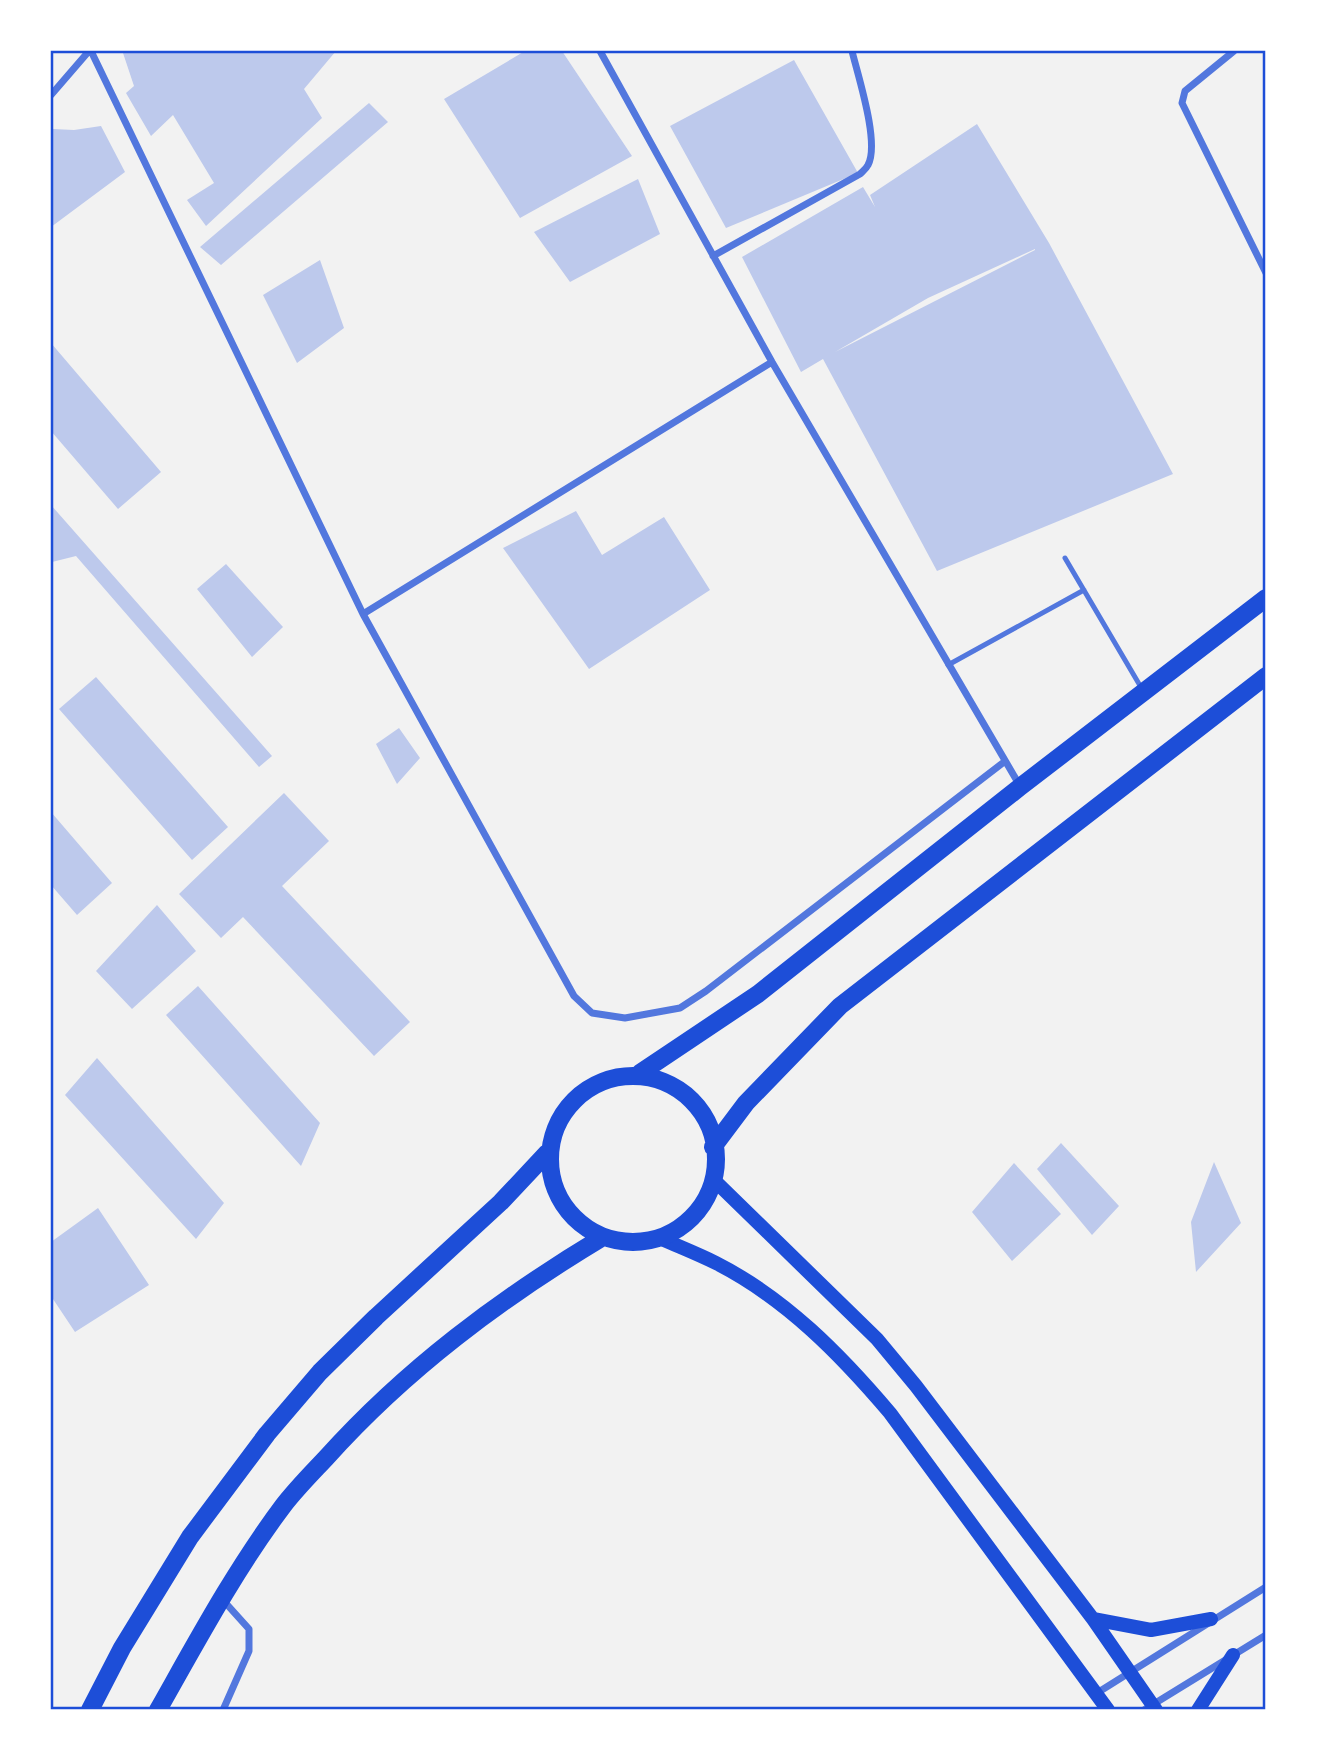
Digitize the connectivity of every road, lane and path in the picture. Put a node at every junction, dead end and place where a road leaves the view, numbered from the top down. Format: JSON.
{"nodes":[{"id":1,"x":90,"y":51,"type":"edge"},
{"id":2,"x":600,"y":51,"type":"edge"},
{"id":3,"x":852,"y":51,"type":"edge"},
{"id":4,"x":1234,"y":51,"type":"edge"},
{"id":5,"x":51,"y":95,"type":"edge"},
{"id":6,"x":713,"y":256,"type":"junction"},
{"id":7,"x":1266,"y":273,"type":"edge"},
{"id":8,"x":772,"y":362,"type":"junction"},
{"id":9,"x":1065,"y":558,"type":"dead end"},
{"id":10,"x":1084,"y":590,"type":"junction"},
{"id":11,"x":1266,"y":598,"type":"edge"},
{"id":12,"x":363,"y":614,"type":"junction"},
{"id":13,"x":948,"y":665,"type":"junction"},
{"id":14,"x":1266,"y":676,"type":"edge"},
{"id":15,"x":1144,"y":692,"type":"junction"},
{"id":16,"x":1004,"y":762,"type":"junction"},
{"id":17,"x":1020,"y":787,"type":"junction"},
{"id":18,"x":640,"y":1073,"type":"junction"},
{"id":19,"x":713,"y":1147,"type":"junction"},
{"id":20,"x":547,"y":1153,"type":"junction"},
{"id":21,"x":714,"y":1180,"type":"junction"},
{"id":22,"x":603,"y":1237,"type":"junction"},
{"id":23,"x":662,"y":1239,"type":"junction"},
{"id":24,"x":1266,"y":1587,"type":"edge"},
{"id":25,"x":222,"y":1598,"type":"junction"},
{"id":26,"x":1093,"y":1619,"type":"junction"},
{"id":27,"x":1211,"y":1619,"type":"junction"},
{"id":28,"x":1266,"y":1636,"type":"edge"},
{"id":29,"x":1233,"y":1655,"type":"junction"},
{"id":30,"x":1131,"y":1672,"type":"junction"},
{"id":31,"x":1097,"y":1693,"type":"junction"},
{"id":32,"x":1150,"y":1709,"type":"edge"},
{"id":33,"x":90,"y":1710,"type":"edge"},
{"id":34,"x":158,"y":1710,"type":"edge"},
{"id":35,"x":223,"y":1710,"type":"edge"},
{"id":36,"x":1108,"y":1710,"type":"edge"},
{"id":37,"x":1198,"y":1710,"type":"edge"}],
"edges":[{"from":1,"to":5,"type":"street"},
{"from":1,"to":12,"type":"street"},
{"from":2,"to":6,"type":"street"},
{"from":3,"to":6,"type":"street"},
{"from":4,"to":7,"type":"street"},
{"from":6,"to":8,"type":"street"},
{"from":8,"to":12,"type":"street"},
{"from":8,"to":13,"type":"street"},
{"from":9,"to":10,"type":"lane"},
{"from":10,"to":13,"type":"lane"},
{"from":10,"to":15,"type":"lane"},
{"from":11,"to":15,"type":"main road"},
{"from":12,"to":16,"type":"street"},
{"from":13,"to":16,"type":"street"},
{"from":14,"to":19,"type":"main road"},
{"from":15,"to":17,"type":"main road"},
{"from":16,"to":17,"type":"street"},
{"from":17,"to":18,"type":"main road"},
{"from":18,"to":19,"type":"main road"},
{"from":18,"to":20,"type":"main road"},
{"from":19,"to":21,"type":"main road"},
{"from":20,"to":22,"type":"main road"},
{"from":20,"to":33,"type":"main road"},
{"from":21,"to":23,"type":"main road"},
{"from":21,"to":26,"type":"main road"},
{"from":22,"to":23,"type":"main road"},
{"from":22,"to":25,"type":"main road"},
{"from":23,"to":31,"type":"main road"},
{"from":24,"to":27,"type":"street"},
{"from":25,"to":34,"type":"main road"},
{"from":25,"to":35,"type":"street"},
{"from":26,"to":27,"type":"main road"},
{"from":26,"to":30,"type":"main road"},
{"from":27,"to":30,"type":"street"},
{"from":28,"to":29,"type":"street"},
{"from":29,"to":32,"type":"street"},
{"from":29,"to":37,"type":"main road"},
{"from":30,"to":31,"type":"street"},
{"from":30,"to":32,"type":"main road"},
{"from":31,"to":36,"type":"main road"}]}
